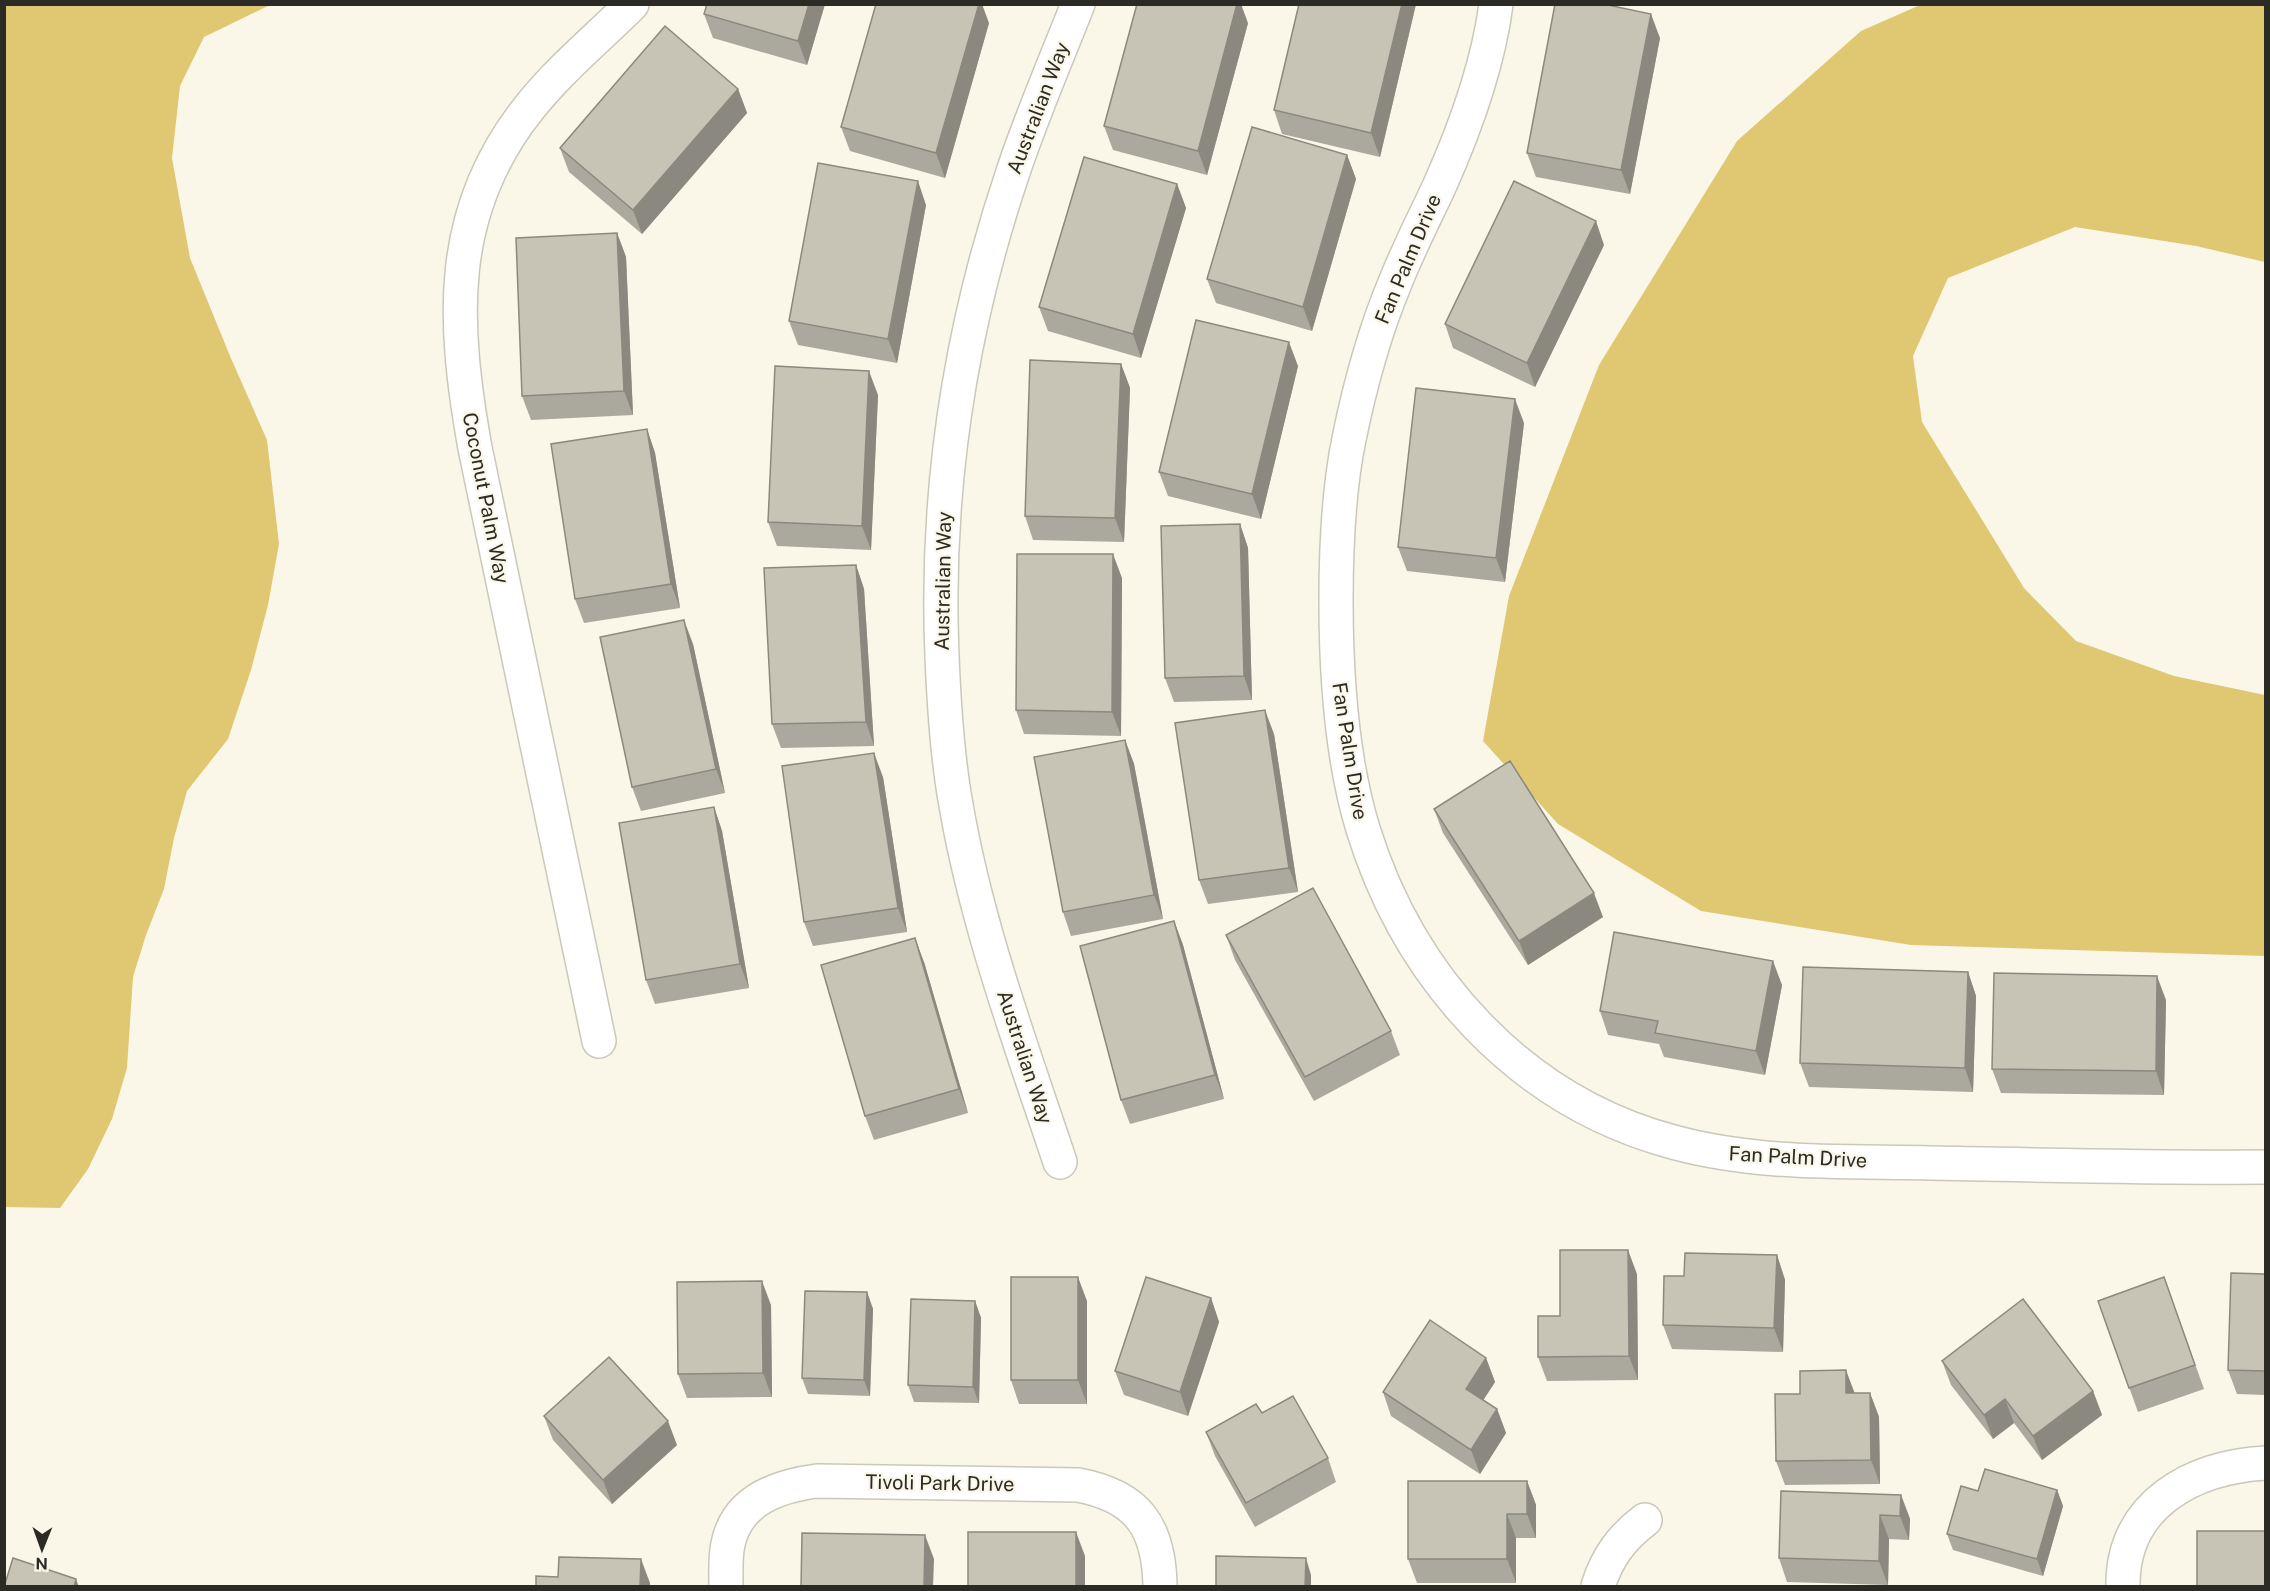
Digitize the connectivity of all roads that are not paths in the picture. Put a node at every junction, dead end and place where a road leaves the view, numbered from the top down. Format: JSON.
{"nodes":[{"id":1,"x":632,"y":4,"type":"edge"},
{"id":2,"x":1078,"y":4,"type":"edge"},
{"id":3,"x":1496,"y":4,"type":"edge"},
{"id":4,"x":599,"y":1041,"type":"dead end"},
{"id":5,"x":1060,"y":1162,"type":"dead end"},
{"id":6,"x":2265,"y":1167,"type":"edge"},
{"id":7,"x":2265,"y":1463,"type":"edge"},
{"id":8,"x":1645,"y":1520,"type":"dead end"},
{"id":9,"x":726,"y":1587,"type":"edge"},
{"id":10,"x":1160,"y":1587,"type":"edge"},
{"id":11,"x":1598,"y":1587,"type":"edge"},
{"id":12,"x":2122,"y":1587,"type":"edge"}],
"edges":[{"from":1,"to":4,"type":"street","name":"Coconut Palm Way"},
{"from":2,"to":5,"type":"street","name":"Australian Way"},
{"from":3,"to":6,"type":"street","name":"Fan Palm Drive"},
{"from":7,"to":12,"type":"street"},
{"from":8,"to":11,"type":"street"},
{"from":9,"to":10,"type":"street","name":"Tivoli Park Drive"}]}
